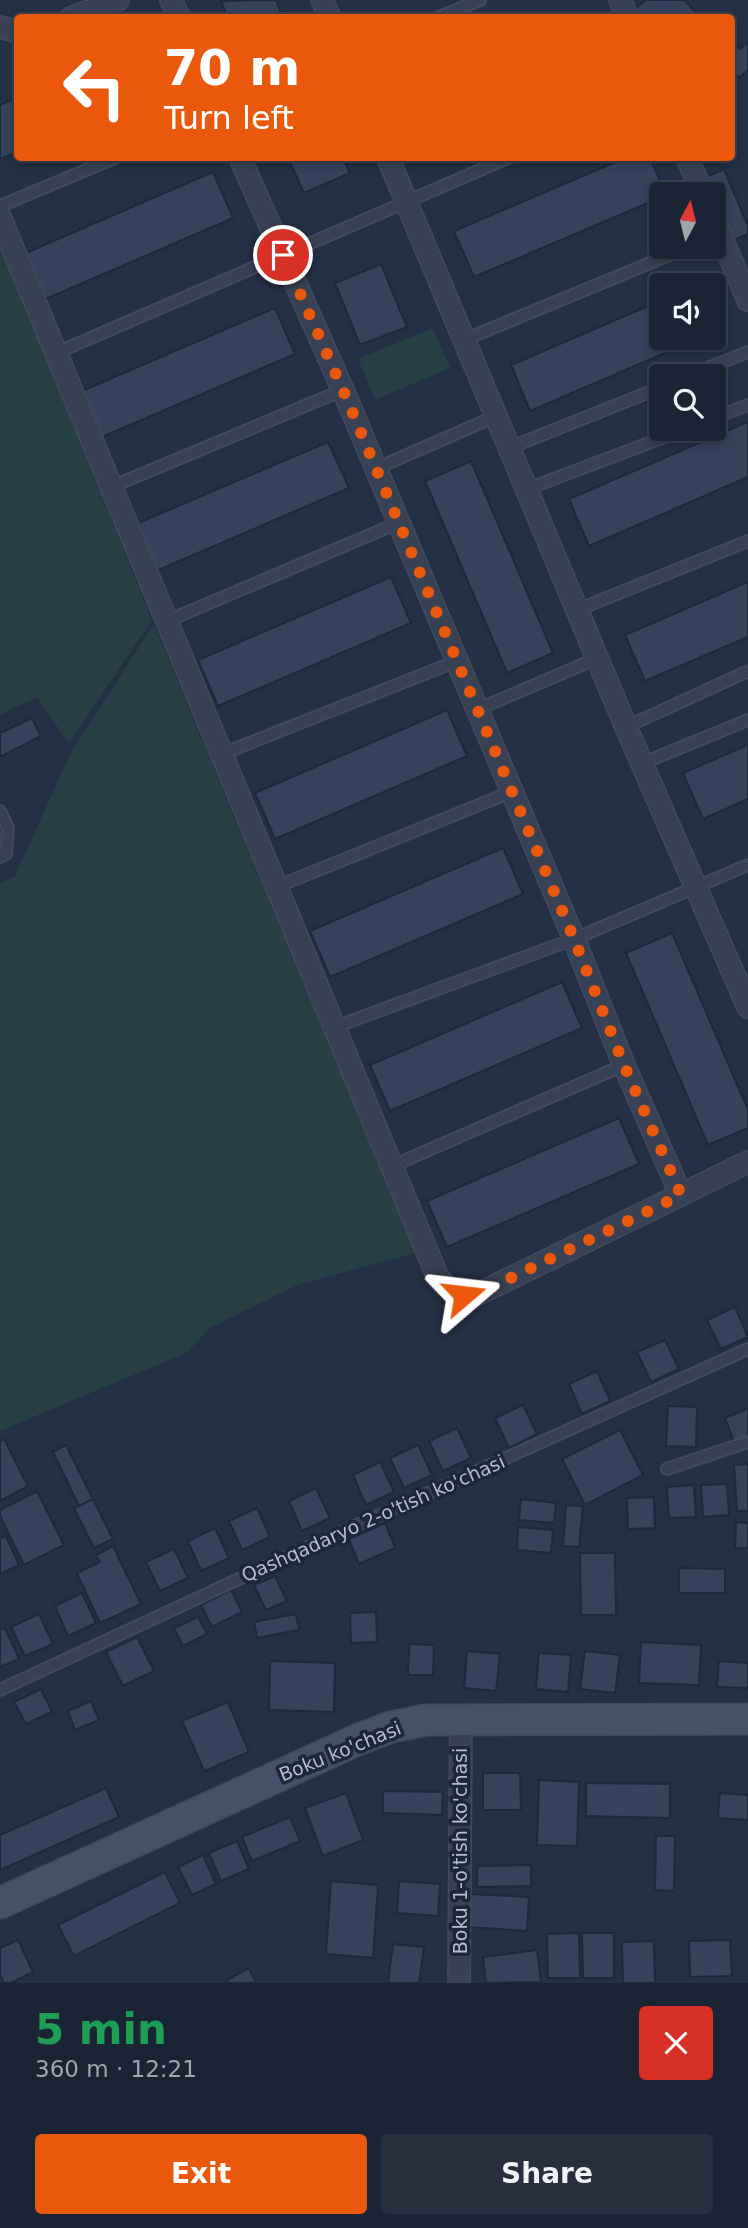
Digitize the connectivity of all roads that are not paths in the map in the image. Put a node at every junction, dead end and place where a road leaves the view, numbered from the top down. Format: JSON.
{"nodes":[{"id":1,"x":118,"y":0,"type":"edge"},
{"id":2,"x":480,"y":0,"type":"edge"},
{"id":3,"x":81,"y":14,"type":"edge"},
{"id":4,"x":447,"y":14,"type":"edge"},
{"id":5,"x":108,"y":161,"type":"edge"},
{"id":6,"x":241,"y":161,"type":"edge"},
{"id":7,"x":389,"y":161,"type":"edge"},
{"id":8,"x":501,"y":161,"type":"edge"},
{"id":9,"x":688,"y":161,"type":"edge"},
{"id":10,"x":698,"y":182,"type":"edge"},
{"id":11,"x":406,"y":202,"type":"junction"},
{"id":12,"x":0,"y":206,"type":"edge"},
{"id":13,"x":0,"y":217,"type":"edge"},
{"id":14,"x":726,"y":252,"type":"edge"},
{"id":15,"x":283,"y":255,"type":"junction"},
{"id":16,"x":660,"y":259,"type":"edge"},
{"id":17,"x":748,"y":300,"type":"edge"},
{"id":18,"x":466,"y":339,"type":"junction"},
{"id":19,"x":748,"y":352,"type":"edge"},
{"id":20,"x":56,"y":353,"type":"junction"},
{"id":21,"x":718,"y":364,"type":"edge"},
{"id":22,"x":343,"y":390,"type":"junction"},
{"id":23,"x":649,"y":392,"type":"edge"},
{"id":24,"x":748,"y":405,"type":"edge"},
{"id":25,"x":726,"y":413,"type":"edge"},
{"id":26,"x":496,"y":416,"type":"junction"},
{"id":27,"x":654,"y":441,"type":"edge"},
{"id":28,"x":509,"y":448,"type":"junction"},
{"id":29,"x":375,"y":469,"type":"junction"},
{"id":30,"x":111,"y":487,"type":"junction"},
{"id":31,"x":527,"y":489,"type":"junction"},
{"id":32,"x":398,"y":523,"type":"junction"},
{"id":33,"x":748,"y":541,"type":"edge"},
{"id":34,"x":577,"y":610,"type":"junction"},
{"id":35,"x":167,"y":621,"type":"junction"},
{"id":36,"x":598,"y":658,"type":"junction"},
{"id":37,"x":457,"y":662,"type":"junction"},
{"id":38,"x":748,"y":671,"type":"edge"},
{"id":39,"x":476,"y":710,"type":"junction"},
{"id":40,"x":748,"y":720,"type":"edge"},
{"id":41,"x":626,"y":727,"type":"junction"},
{"id":42,"x":222,"y":754,"type":"junction"},
{"id":43,"x":643,"y":763,"type":"junction"},
{"id":44,"x":511,"y":792,"type":"junction"},
{"id":45,"x":0,"y":811,"type":"edge"},
{"id":46,"x":0,"y":857,"type":"edge"},
{"id":47,"x":748,"y":865,"type":"edge"},
{"id":48,"x":276,"y":887,"type":"junction"},
{"id":49,"x":696,"y":887,"type":"junction"},
{"id":50,"x":574,"y":939,"type":"junction"},
{"id":51,"x":746,"y":997,"type":"edge"},
{"id":52,"x":335,"y":1027,"type":"junction"},
{"id":53,"x":624,"y":1065,"type":"junction"},
{"id":54,"x":748,"y":1162,"type":"edge"},
{"id":55,"x":392,"y":1166,"type":"junction"},
{"id":56,"x":681,"y":1195,"type":"junction"},
{"id":57,"x":748,"y":1349,"type":"edge"},
{"id":58,"x":748,"y":1442,"type":"edge"},
{"id":59,"x":667,"y":1469,"type":"dead end"},
{"id":60,"x":0,"y":1690,"type":"edge"},
{"id":61,"x":748,"y":1719,"type":"edge"},
{"id":62,"x":461,"y":1720,"type":"junction"},
{"id":63,"x":0,"y":1903,"type":"edge"},
{"id":64,"x":459,"y":1983,"type":"edge"}],
"edges":[{"from":1,"to":3,"type":"street"},
{"from":2,"to":4,"type":"lane"},
{"from":5,"to":12,"type":"lane"},
{"from":6,"to":15,"type":"street"},
{"from":7,"to":11,"type":"street"},
{"from":8,"to":11,"type":"lane"},
{"from":9,"to":10,"type":"street"},
{"from":11,"to":15,"type":"lane"},
{"from":11,"to":18,"type":"street"},
{"from":13,"to":20,"type":"street"},
{"from":14,"to":17,"type":"street"},
{"from":15,"to":20,"type":"lane"},
{"from":15,"to":22,"type":"street"},
{"from":16,"to":18,"type":"lane"},
{"from":18,"to":26,"type":"street"},
{"from":19,"to":21,"type":"lane"},
{"from":20,"to":30,"type":"street"},
{"from":22,"to":29,"type":"street"},
{"from":22,"to":30,"type":"lane"},
{"from":23,"to":28,"type":"lane"},
{"from":24,"to":25,"type":"lane"},
{"from":26,"to":28,"type":"street"},
{"from":26,"to":29,"type":"lane"},
{"from":27,"to":31,"type":"lane"},
{"from":28,"to":31,"type":"street"},
{"from":29,"to":32,"type":"street"},
{"from":30,"to":35,"type":"street"},
{"from":31,"to":34,"type":"street"},
{"from":32,"to":35,"type":"lane"},
{"from":32,"to":37,"type":"street"},
{"from":33,"to":34,"type":"lane"},
{"from":34,"to":36,"type":"street"},
{"from":35,"to":42,"type":"street"},
{"from":36,"to":39,"type":"lane"},
{"from":36,"to":41,"type":"street"},
{"from":37,"to":39,"type":"street"},
{"from":37,"to":42,"type":"lane"},
{"from":38,"to":41,"type":"lane"},
{"from":39,"to":44,"type":"street"},
{"from":40,"to":43,"type":"lane"},
{"from":41,"to":43,"type":"street"},
{"from":42,"to":48,"type":"street"},
{"from":43,"to":49,"type":"street"},
{"from":44,"to":48,"type":"lane"},
{"from":44,"to":50,"type":"street"},
{"from":45,"to":46,"type":"lane"},
{"from":47,"to":49,"type":"lane"},
{"from":48,"to":52,"type":"street"},
{"from":49,"to":50,"type":"lane"},
{"from":49,"to":51,"type":"street"},
{"from":50,"to":52,"type":"lane"},
{"from":50,"to":53,"type":"street"},
{"from":52,"to":55,"type":"street"},
{"from":53,"to":55,"type":"lane"},
{"from":53,"to":56,"type":"street"},
{"from":54,"to":56,"type":"street"},
{"from":55,"to":56,"type":"street"},
{"from":57,"to":60,"type":"lane","name":"Qashqadaryo 2-o'tish ko'chasi"},
{"from":58,"to":59,"type":"lane"},
{"from":61,"to":62,"type":"street","name":"Boku ko'chasi"},
{"from":62,"to":63,"type":"street","name":"Boku ko'chasi"},
{"from":62,"to":64,"type":"street","name":"Boku 1-o'tish ko'chasi"}]}
